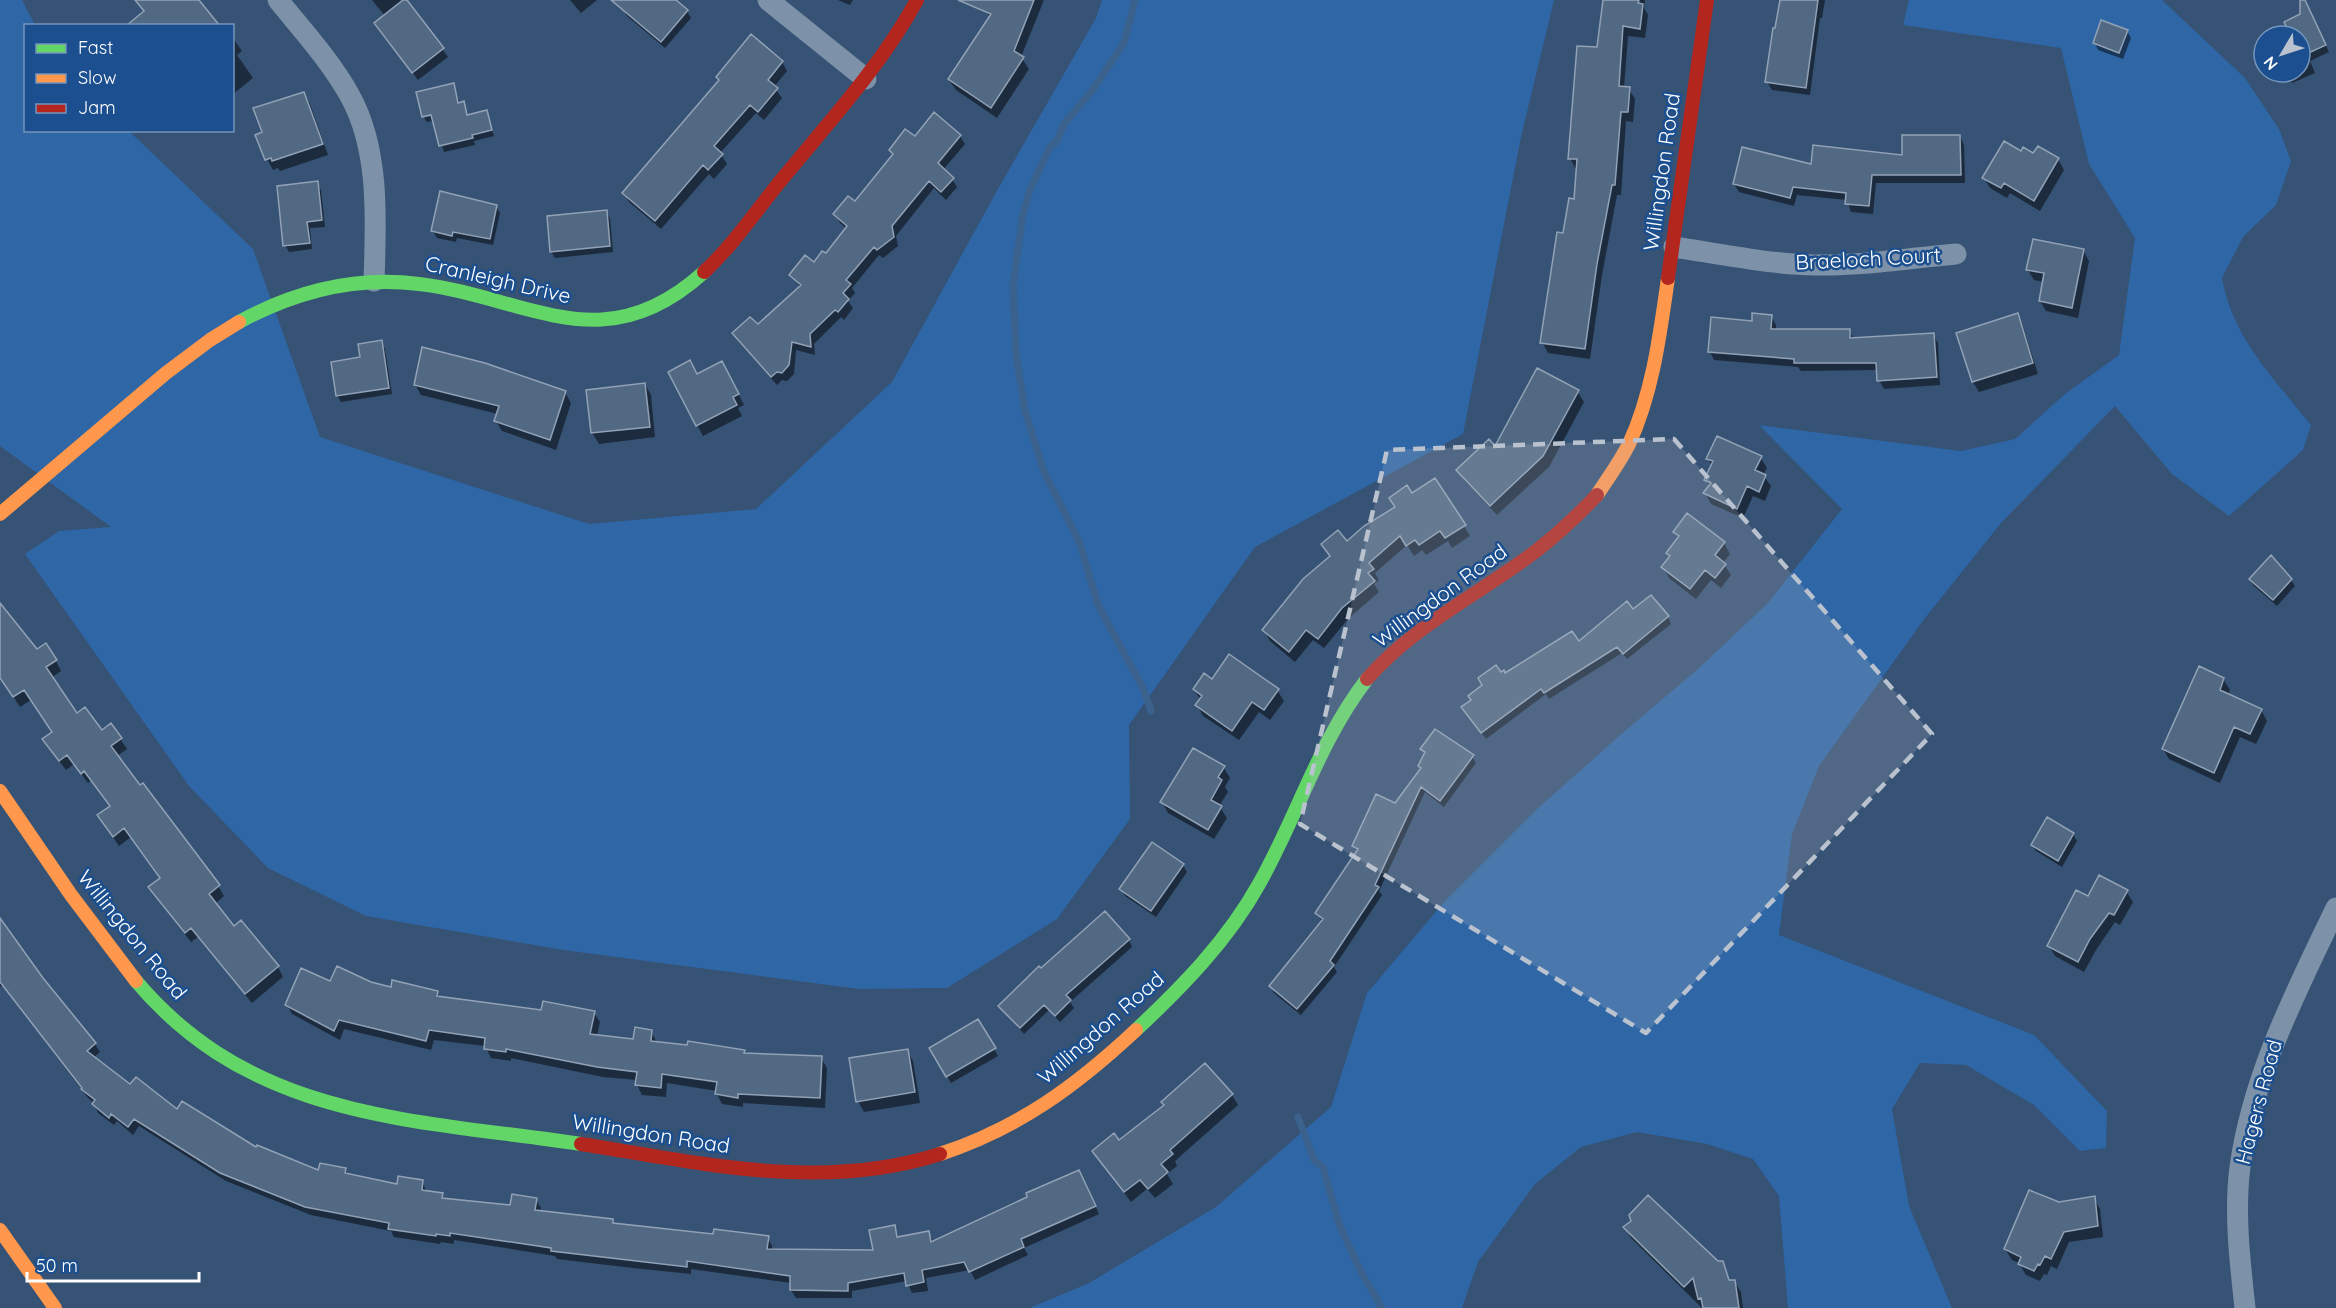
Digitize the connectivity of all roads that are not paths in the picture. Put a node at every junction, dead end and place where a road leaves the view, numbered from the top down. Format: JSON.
{"nodes":[{"id":1,"x":278,"y":0,"type":"edge"},
{"id":2,"x":768,"y":0,"type":"edge"},
{"id":3,"x":916,"y":0,"type":"edge"},
{"id":4,"x":1707,"y":0,"type":"edge"},
{"id":5,"x":866,"y":79,"type":"junction"},
{"id":6,"x":1674,"y":247,"type":"junction"},
{"id":7,"x":1956,"y":254,"type":"dead end"},
{"id":8,"x":374,"y":281,"type":"junction"},
{"id":9,"x":0,"y":514,"type":"edge"},
{"id":10,"x":0,"y":791,"type":"edge"},
{"id":11,"x":2336,"y":908,"type":"edge"},
{"id":12,"x":0,"y":1230,"type":"edge"},
{"id":13,"x":56,"y":1308,"type":"edge"},
{"id":14,"x":2245,"y":1308,"type":"edge"}],
"edges":[{"from":1,"to":8,"type":"street"},
{"from":2,"to":5,"type":"street"},
{"from":3,"to":5,"type":"street","name":"Cranleigh Drive"},
{"from":4,"to":6,"type":"street","name":"Willingdon Road"},
{"from":5,"to":8,"type":"street","name":"Cranleigh Drive"},
{"from":6,"to":7,"type":"street","name":"Braeloch Court"},
{"from":6,"to":10,"type":"street","name":"Willingdon Road"},
{"from":8,"to":9,"type":"street","name":"Cranleigh Drive"},
{"from":11,"to":14,"type":"street","name":"Hagers Road"},
{"from":12,"to":13,"type":"street"}]}
